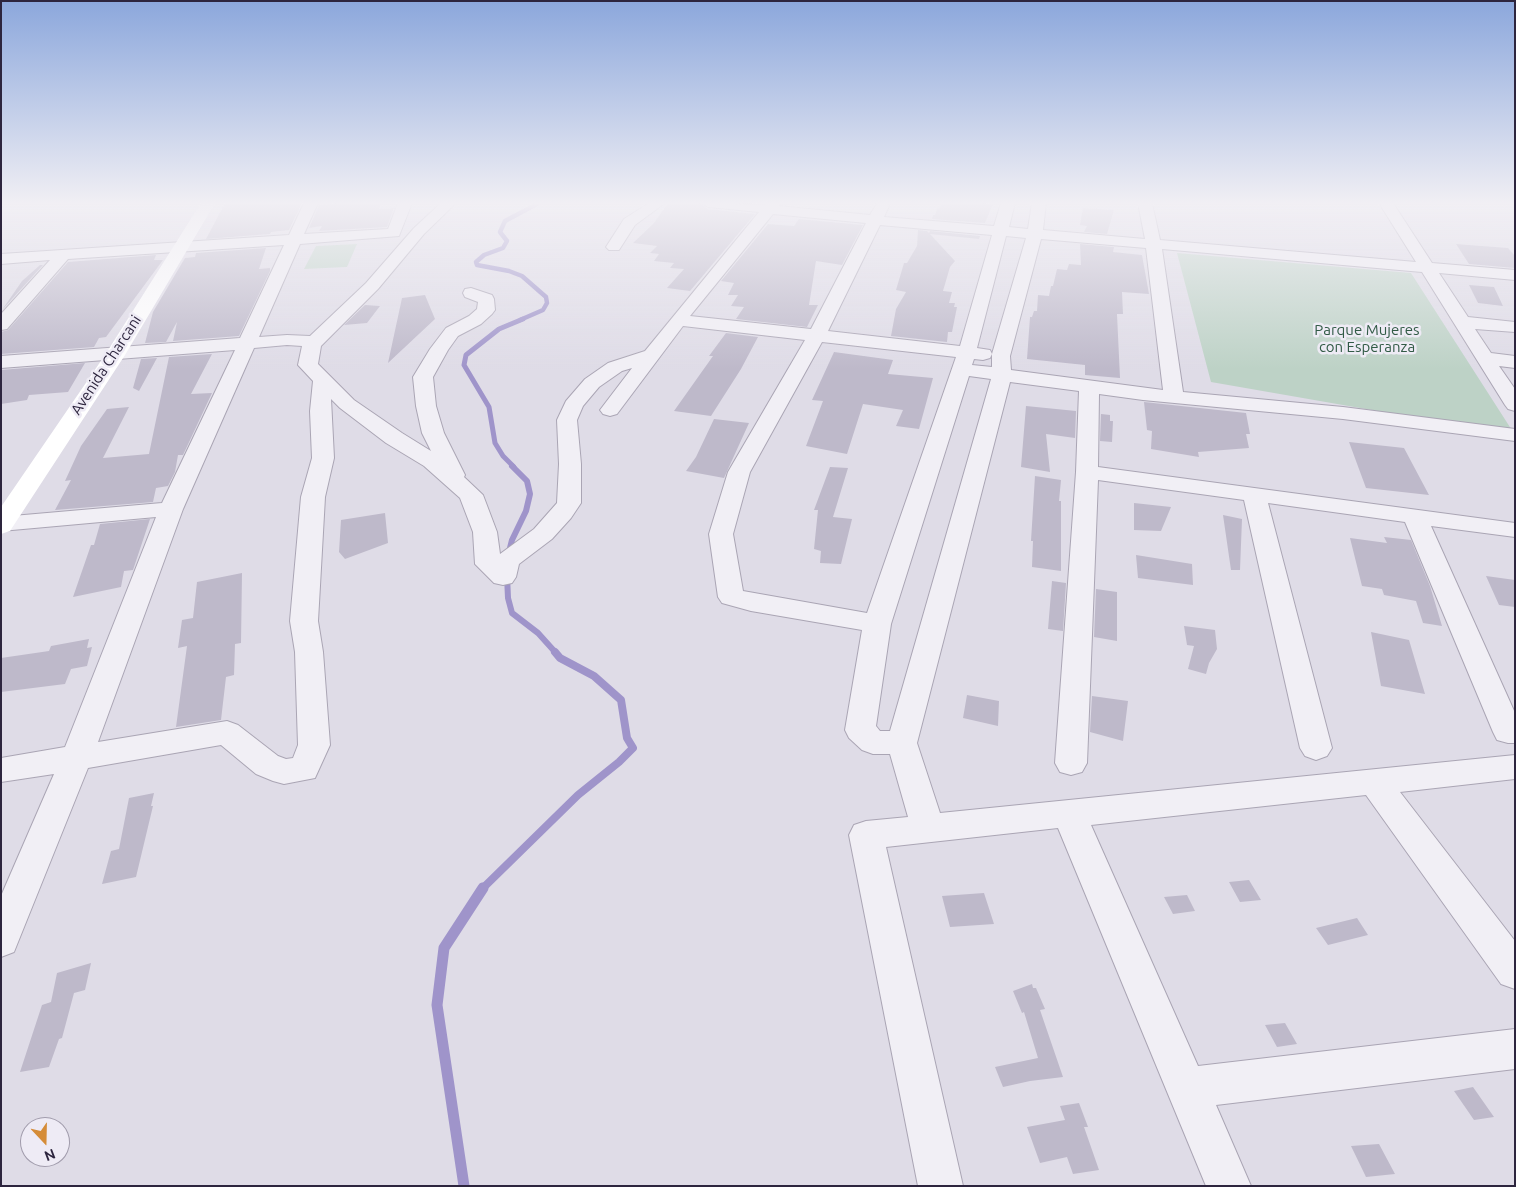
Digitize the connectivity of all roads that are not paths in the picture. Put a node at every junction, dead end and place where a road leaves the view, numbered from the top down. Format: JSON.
{"nodes":[{"id":1,"x":60,"y":258,"type":"edge"},
{"id":2,"x":174,"y":258,"type":"edge"},
{"id":3,"x":286,"y":258,"type":"edge"},
{"id":4,"x":396,"y":258,"type":"edge"},
{"id":5,"x":729,"y":258,"type":"edge"},
{"id":6,"x":855,"y":258,"type":"edge"},
{"id":7,"x":994,"y":258,"type":"edge"},
{"id":8,"x":1029,"y":258,"type":"edge"},
{"id":9,"x":1154,"y":258,"type":"edge"},
{"id":10,"x":1328,"y":258,"type":"edge"},
{"id":11,"x":1421,"y":258,"type":"edge"},
{"id":12,"x":1426,"y":267,"type":"junction"},
{"id":13,"x":1515,"y":275,"type":"edge"},
{"id":14,"x":471,"y":293,"type":"dead end"},
{"id":15,"x":678,"y":320,"type":"junction"},
{"id":16,"x":1461,"y":322,"type":"junction"},
{"id":17,"x":1,"y":325,"type":"edge"},
{"id":18,"x":1515,"y":327,"type":"edge"},
{"id":19,"x":817,"y":335,"type":"junction"},
{"id":20,"x":247,"y":344,"type":"junction"},
{"id":21,"x":312,"y":344,"type":"junction"},
{"id":22,"x":114,"y":354,"type":"junction"},
{"id":23,"x":652,"y":355,"type":"junction"},
{"id":24,"x":1484,"y":358,"type":"junction"},
{"id":25,"x":964,"y":360,"type":"junction"},
{"id":26,"x":1,"y":362,"type":"edge"},
{"id":27,"x":1515,"y":362,"type":"edge"},
{"id":28,"x":1002,"y":365,"type":"junction"},
{"id":29,"x":323,"y":380,"type":"junction"},
{"id":30,"x":1089,"y":386,"type":"junction"},
{"id":31,"x":1174,"y":396,"type":"junction"},
{"id":32,"x":1515,"y":406,"type":"edge"},
{"id":33,"x":610,"y":410,"type":"dead end"},
{"id":34,"x":1515,"y":435,"type":"edge"},
{"id":35,"x":1087,"y":472,"type":"junction"},
{"id":36,"x":458,"y":482,"type":"junction"},
{"id":37,"x":1254,"y":495,"type":"junction"},
{"id":38,"x":171,"y":509,"type":"junction"},
{"id":39,"x":1415,"y":517,"type":"junction"},
{"id":40,"x":2,"y":524,"type":"edge"},
{"id":41,"x":1515,"y":530,"type":"edge"},
{"id":42,"x":877,"y":624,"type":"junction"},
{"id":43,"x":1515,"y":731,"type":"edge"},
{"id":44,"x":902,"y":742,"type":"junction"},
{"id":45,"x":1316,"y":748,"type":"dead end"},
{"id":46,"x":76,"y":759,"type":"junction"},
{"id":47,"x":1071,"y":763,"type":"dead end"},
{"id":48,"x":1515,"y":767,"type":"edge"},
{"id":49,"x":1,"y":770,"type":"edge"},
{"id":50,"x":1374,"y":782,"type":"junction"},
{"id":51,"x":1069,"y":814,"type":"junction"},
{"id":52,"x":928,"y":829,"type":"junction"},
{"id":53,"x":1,"y":940,"type":"edge"},
{"id":54,"x":1515,"y":971,"type":"edge"},
{"id":55,"x":1515,"y":1049,"type":"edge"},
{"id":56,"x":1187,"y":1088,"type":"junction"},
{"id":57,"x":941,"y":1186,"type":"edge"},
{"id":58,"x":1229,"y":1186,"type":"edge"}],
"edges":[{"from":1,"to":17,"type":"street"},
{"from":2,"to":22,"type":"main road","name":"Avenida Charcani"},
{"from":3,"to":20,"type":"street"},
{"from":4,"to":21,"type":"street"},
{"from":5,"to":15,"type":"street"},
{"from":6,"to":19,"type":"street"},
{"from":7,"to":25,"type":"street"},
{"from":8,"to":28,"type":"street"},
{"from":9,"to":31,"type":"street"},
{"from":10,"to":12,"type":"street"},
{"from":11,"to":12,"type":"street"},
{"from":12,"to":13,"type":"street"},
{"from":12,"to":16,"type":"street"},
{"from":14,"to":36,"type":"street"},
{"from":15,"to":19,"type":"street"},
{"from":15,"to":23,"type":"street"},
{"from":16,"to":18,"type":"street"},
{"from":16,"to":24,"type":"street"},
{"from":19,"to":25,"type":"street"},
{"from":19,"to":42,"type":"street"},
{"from":20,"to":21,"type":"street"},
{"from":20,"to":22,"type":"street"},
{"from":20,"to":38,"type":"street"},
{"from":21,"to":29,"type":"street"},
{"from":22,"to":26,"type":"street"},
{"from":22,"to":40,"type":"main road","name":"Avenida Charcani"},
{"from":23,"to":33,"type":"street"},
{"from":23,"to":36,"type":"street"},
{"from":24,"to":27,"type":"street"},
{"from":24,"to":32,"type":"street"},
{"from":25,"to":28,"type":"street"},
{"from":25,"to":42,"type":"street"},
{"from":28,"to":30,"type":"street"},
{"from":28,"to":44,"type":"street"},
{"from":29,"to":36,"type":"street"},
{"from":29,"to":46,"type":"street"},
{"from":30,"to":31,"type":"street"},
{"from":30,"to":35,"type":"street"},
{"from":31,"to":34,"type":"street"},
{"from":35,"to":37,"type":"street"},
{"from":35,"to":47,"type":"street"},
{"from":37,"to":39,"type":"street"},
{"from":37,"to":45,"type":"street"},
{"from":38,"to":40,"type":"street"},
{"from":38,"to":46,"type":"street"},
{"from":39,"to":41,"type":"street"},
{"from":39,"to":43,"type":"street"},
{"from":42,"to":44,"type":"street"},
{"from":44,"to":52,"type":"street"},
{"from":46,"to":49,"type":"street"},
{"from":46,"to":53,"type":"street"},
{"from":48,"to":50,"type":"street"},
{"from":50,"to":51,"type":"street"},
{"from":50,"to":54,"type":"street"},
{"from":51,"to":52,"type":"street"},
{"from":51,"to":56,"type":"street"},
{"from":52,"to":57,"type":"street"},
{"from":55,"to":56,"type":"street"},
{"from":56,"to":58,"type":"street"}]}
